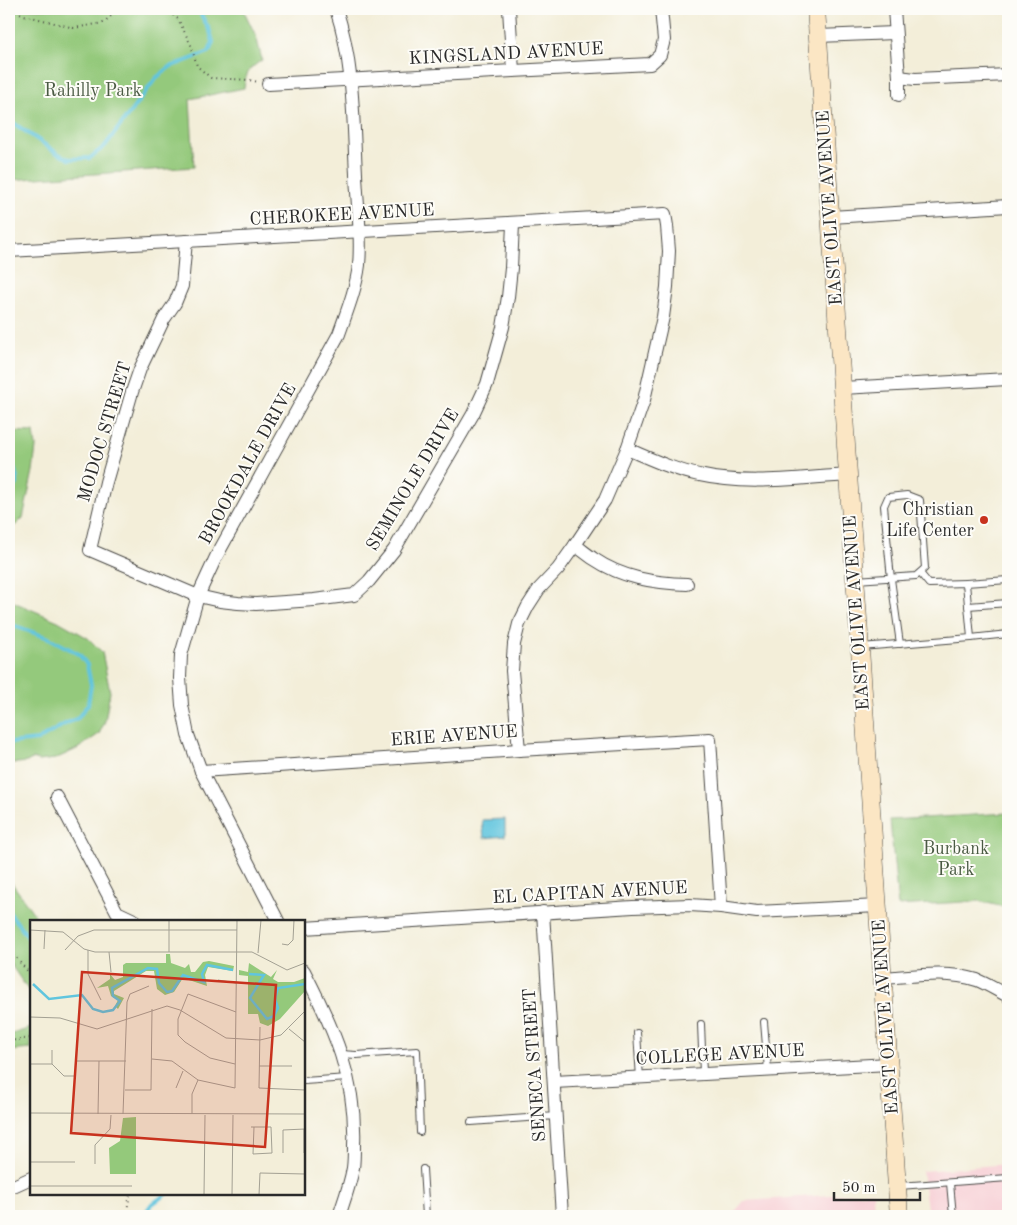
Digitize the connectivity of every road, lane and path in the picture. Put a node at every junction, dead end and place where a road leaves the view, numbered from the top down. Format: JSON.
{"nodes":[{"id":1,"x":11,"y":9,"type":"edge"},
{"id":2,"x":120,"y":9,"type":"edge"},
{"id":3,"x":165,"y":9,"type":"edge"},
{"id":4,"x":336,"y":9,"type":"edge"},
{"id":5,"x":509,"y":9,"type":"edge"},
{"id":6,"x":661,"y":9,"type":"edge"},
{"id":7,"x":816,"y":9,"type":"edge"},
{"id":8,"x":894,"y":9,"type":"edge"},
{"id":9,"x":895,"y":33,"type":"junction"},
{"id":10,"x":818,"y":36,"type":"junction"},
{"id":11,"x":513,"y":70,"type":"junction"},
{"id":12,"x":1008,"y":75,"type":"edge"},
{"id":13,"x":899,"y":77,"type":"junction"},
{"id":14,"x":351,"y":80,"type":"junction"},
{"id":15,"x":268,"y":84,"type":"joint"},
{"id":16,"x":899,"y":95,"type":"dead end"},
{"id":17,"x":1008,"y":206,"type":"edge"},
{"id":18,"x":831,"y":217,"type":"junction"},
{"id":19,"x":513,"y":224,"type":"junction"},
{"id":20,"x":361,"y":232,"type":"junction"},
{"id":21,"x":186,"y":241,"type":"junction"},
{"id":22,"x":9,"y":251,"type":"edge"},
{"id":23,"x":1008,"y":379,"type":"edge"},
{"id":24,"x":842,"y":388,"type":"junction"},
{"id":25,"x":627,"y":449,"type":"junction"},
{"id":26,"x":848,"y":475,"type":"junction"},
{"id":27,"x":575,"y":545,"type":"junction"},
{"id":28,"x":90,"y":550,"type":"joint"},
{"id":29,"x":920,"y":573,"type":"junction"},
{"id":30,"x":891,"y":579,"type":"junction"},
{"id":31,"x":855,"y":580,"type":"junction"},
{"id":32,"x":1008,"y":580,"type":"edge"},
{"id":33,"x":966,"y":583,"type":"junction"},
{"id":34,"x":687,"y":584,"type":"dead end"},
{"id":35,"x":198,"y":596,"type":"junction"},
{"id":36,"x":1008,"y":603,"type":"edge"},
{"id":37,"x":968,"y":606,"type":"junction"},
{"id":38,"x":1008,"y":634,"type":"edge"},
{"id":39,"x":971,"y":638,"type":"junction"},
{"id":40,"x":900,"y":644,"type":"junction"},
{"id":41,"x":860,"y":648,"type":"junction"},
{"id":42,"x":519,"y":750,"type":"junction"},
{"id":43,"x":201,"y":771,"type":"junction"},
{"id":44,"x":57,"y":797,"type":"dead end"},
{"id":45,"x":878,"y":906,"type":"junction"},
{"id":46,"x":721,"y":907,"type":"junction"},
{"id":47,"x":543,"y":912,"type":"junction"},
{"id":48,"x":134,"y":920,"type":"edge"},
{"id":49,"x":277,"y":920,"type":"edge"},
{"id":50,"x":305,"y":928,"type":"edge"},
{"id":51,"x":9,"y":952,"type":"edge"},
{"id":52,"x":305,"y":973,"type":"edge"},
{"id":53,"x":30,"y":974,"type":"edge"},
{"id":54,"x":883,"y":978,"type":"junction"},
{"id":55,"x":1008,"y":996,"type":"edge"},
{"id":56,"x":764,"y":1022,"type":"dead end"},
{"id":57,"x":701,"y":1024,"type":"dead end"},
{"id":58,"x":637,"y":1033,"type":"dead end"},
{"id":59,"x":30,"y":1038,"type":"edge"},
{"id":60,"x":9,"y":1041,"type":"edge"},
{"id":61,"x":341,"y":1054,"type":"junction"},
{"id":62,"x":889,"y":1064,"type":"junction"},
{"id":63,"x":768,"y":1070,"type":"junction"},
{"id":64,"x":703,"y":1074,"type":"junction"},
{"id":65,"x":348,"y":1078,"type":"junction"},
{"id":66,"x":640,"y":1078,"type":"junction"},
{"id":67,"x":305,"y":1081,"type":"edge"},
{"id":68,"x":554,"y":1082,"type":"junction"},
{"id":69,"x":556,"y":1116,"type":"junction"},
{"id":70,"x":471,"y":1122,"type":"dead end"},
{"id":71,"x":420,"y":1132,"type":"dead end"},
{"id":72,"x":423,"y":1169,"type":"dead end"},
{"id":73,"x":30,"y":1178,"type":"edge"},
{"id":74,"x":1008,"y":1178,"type":"edge"},
{"id":75,"x":950,"y":1182,"type":"junction"},
{"id":76,"x":897,"y":1186,"type":"junction"},
{"id":77,"x":9,"y":1188,"type":"edge"},
{"id":78,"x":130,"y":1195,"type":"edge"},
{"id":79,"x":126,"y":1216,"type":"edge"},
{"id":80,"x":339,"y":1216,"type":"edge"},
{"id":81,"x":426,"y":1216,"type":"edge"},
{"id":82,"x":562,"y":1216,"type":"edge"},
{"id":83,"x":899,"y":1216,"type":"edge"},
{"id":84,"x":952,"y":1216,"type":"edge"}],
"edges":[{"from":1,"to":2,"type":"path"},
{"from":3,"to":15,"type":"path"},
{"from":4,"to":14,"type":"street","name":"BROOKDALE DRIVE"},
{"from":5,"to":11,"type":"street"},
{"from":6,"to":11,"type":"street","name":"KINGSLAND AVENUE"},
{"from":7,"to":10,"type":"main road","name":"EAST OLIVE AVENUE"},
{"from":8,"to":9,"type":"street"},
{"from":9,"to":10,"type":"street"},
{"from":9,"to":13,"type":"street"},
{"from":10,"to":18,"type":"main road","name":"EAST OLIVE AVENUE"},
{"from":11,"to":14,"type":"street","name":"KINGSLAND AVENUE"},
{"from":12,"to":13,"type":"street"},
{"from":13,"to":16,"type":"street"},
{"from":14,"to":15,"type":"street","name":"KINGSLAND AVENUE"},
{"from":14,"to":20,"type":"street","name":"BROOKDALE DRIVE"},
{"from":17,"to":18,"type":"street"},
{"from":18,"to":24,"type":"main road","name":"EAST OLIVE AVENUE"},
{"from":19,"to":20,"type":"street","name":"CHEROKEE AVENUE"},
{"from":19,"to":25,"type":"street","name":"CHEROKEE AVENUE"},
{"from":19,"to":35,"type":"street","name":"SEMINOLE DRIVE"},
{"from":20,"to":21,"type":"street","name":"CHEROKEE AVENUE"},
{"from":20,"to":35,"type":"street","name":"BROOKDALE DRIVE"},
{"from":21,"to":22,"type":"street","name":"CHEROKEE AVENUE"},
{"from":21,"to":28,"type":"street","name":"MODOC STREET"},
{"from":23,"to":24,"type":"street"},
{"from":24,"to":26,"type":"main road","name":"EAST OLIVE AVENUE"},
{"from":25,"to":26,"type":"street"},
{"from":25,"to":27,"type":"street"},
{"from":26,"to":31,"type":"main road","name":"EAST OLIVE AVENUE"},
{"from":27,"to":34,"type":"street"},
{"from":27,"to":42,"type":"street"},
{"from":28,"to":35,"type":"street","name":"SEMINOLE DRIVE"},
{"from":29,"to":30,"type":"lane"},
{"from":29,"to":30,"type":"lane"},
{"from":29,"to":33,"type":"lane"},
{"from":30,"to":31,"type":"lane"},
{"from":30,"to":40,"type":"lane"},
{"from":31,"to":41,"type":"main road","name":"EAST OLIVE AVENUE"},
{"from":32,"to":33,"type":"lane"},
{"from":33,"to":37,"type":"lane"},
{"from":35,"to":43,"type":"street","name":"BROOKDALE DRIVE"},
{"from":36,"to":37,"type":"lane"},
{"from":37,"to":39,"type":"lane"},
{"from":38,"to":39,"type":"lane"},
{"from":39,"to":40,"type":"lane"},
{"from":40,"to":41,"type":"lane"},
{"from":41,"to":45,"type":"main road","name":"EAST OLIVE AVENUE"},
{"from":42,"to":43,"type":"street","name":"ERIE AVENUE"},
{"from":42,"to":46,"type":"street","name":"ERIE AVENUE"},
{"from":43,"to":49,"type":"street","name":"BROOKDALE DRIVE"},
{"from":44,"to":48,"type":"street"},
{"from":45,"to":46,"type":"street","name":"EL CAPITAN AVENUE"},
{"from":45,"to":54,"type":"main road","name":"EAST OLIVE AVENUE"},
{"from":46,"to":47,"type":"street","name":"EL CAPITAN AVENUE"},
{"from":47,"to":50,"type":"street","name":"EL CAPITAN AVENUE"},
{"from":47,"to":68,"type":"street","name":"SENECA STREET"},
{"from":51,"to":53,"type":"path"},
{"from":52,"to":61,"type":"street"},
{"from":54,"to":55,"type":"street"},
{"from":54,"to":62,"type":"main road","name":"EAST OLIVE AVENUE"},
{"from":56,"to":63,"type":"lane"},
{"from":57,"to":64,"type":"lane"},
{"from":58,"to":66,"type":"lane"},
{"from":59,"to":60,"type":"path"},
{"from":61,"to":65,"type":"street"},
{"from":61,"to":71,"type":"lane"},
{"from":62,"to":63,"type":"street","name":"COLLEGE AVENUE"},
{"from":62,"to":76,"type":"main road","name":"EAST OLIVE AVENUE"},
{"from":63,"to":64,"type":"street","name":"COLLEGE AVENUE"},
{"from":64,"to":66,"type":"street","name":"COLLEGE AVENUE"},
{"from":65,"to":67,"type":"lane"},
{"from":65,"to":80,"type":"street"},
{"from":66,"to":68,"type":"street","name":"COLLEGE AVENUE"},
{"from":68,"to":69,"type":"street","name":"SENECA STREET"},
{"from":69,"to":70,"type":"lane"},
{"from":69,"to":82,"type":"street","name":"SENECA STREET"},
{"from":72,"to":81,"type":"lane"},
{"from":73,"to":77,"type":"street"},
{"from":74,"to":75,"type":"lane"},
{"from":75,"to":76,"type":"lane"},
{"from":75,"to":84,"type":"lane"},
{"from":76,"to":83,"type":"main road","name":"EAST OLIVE AVENUE"},
{"from":78,"to":79,"type":"path"}]}
